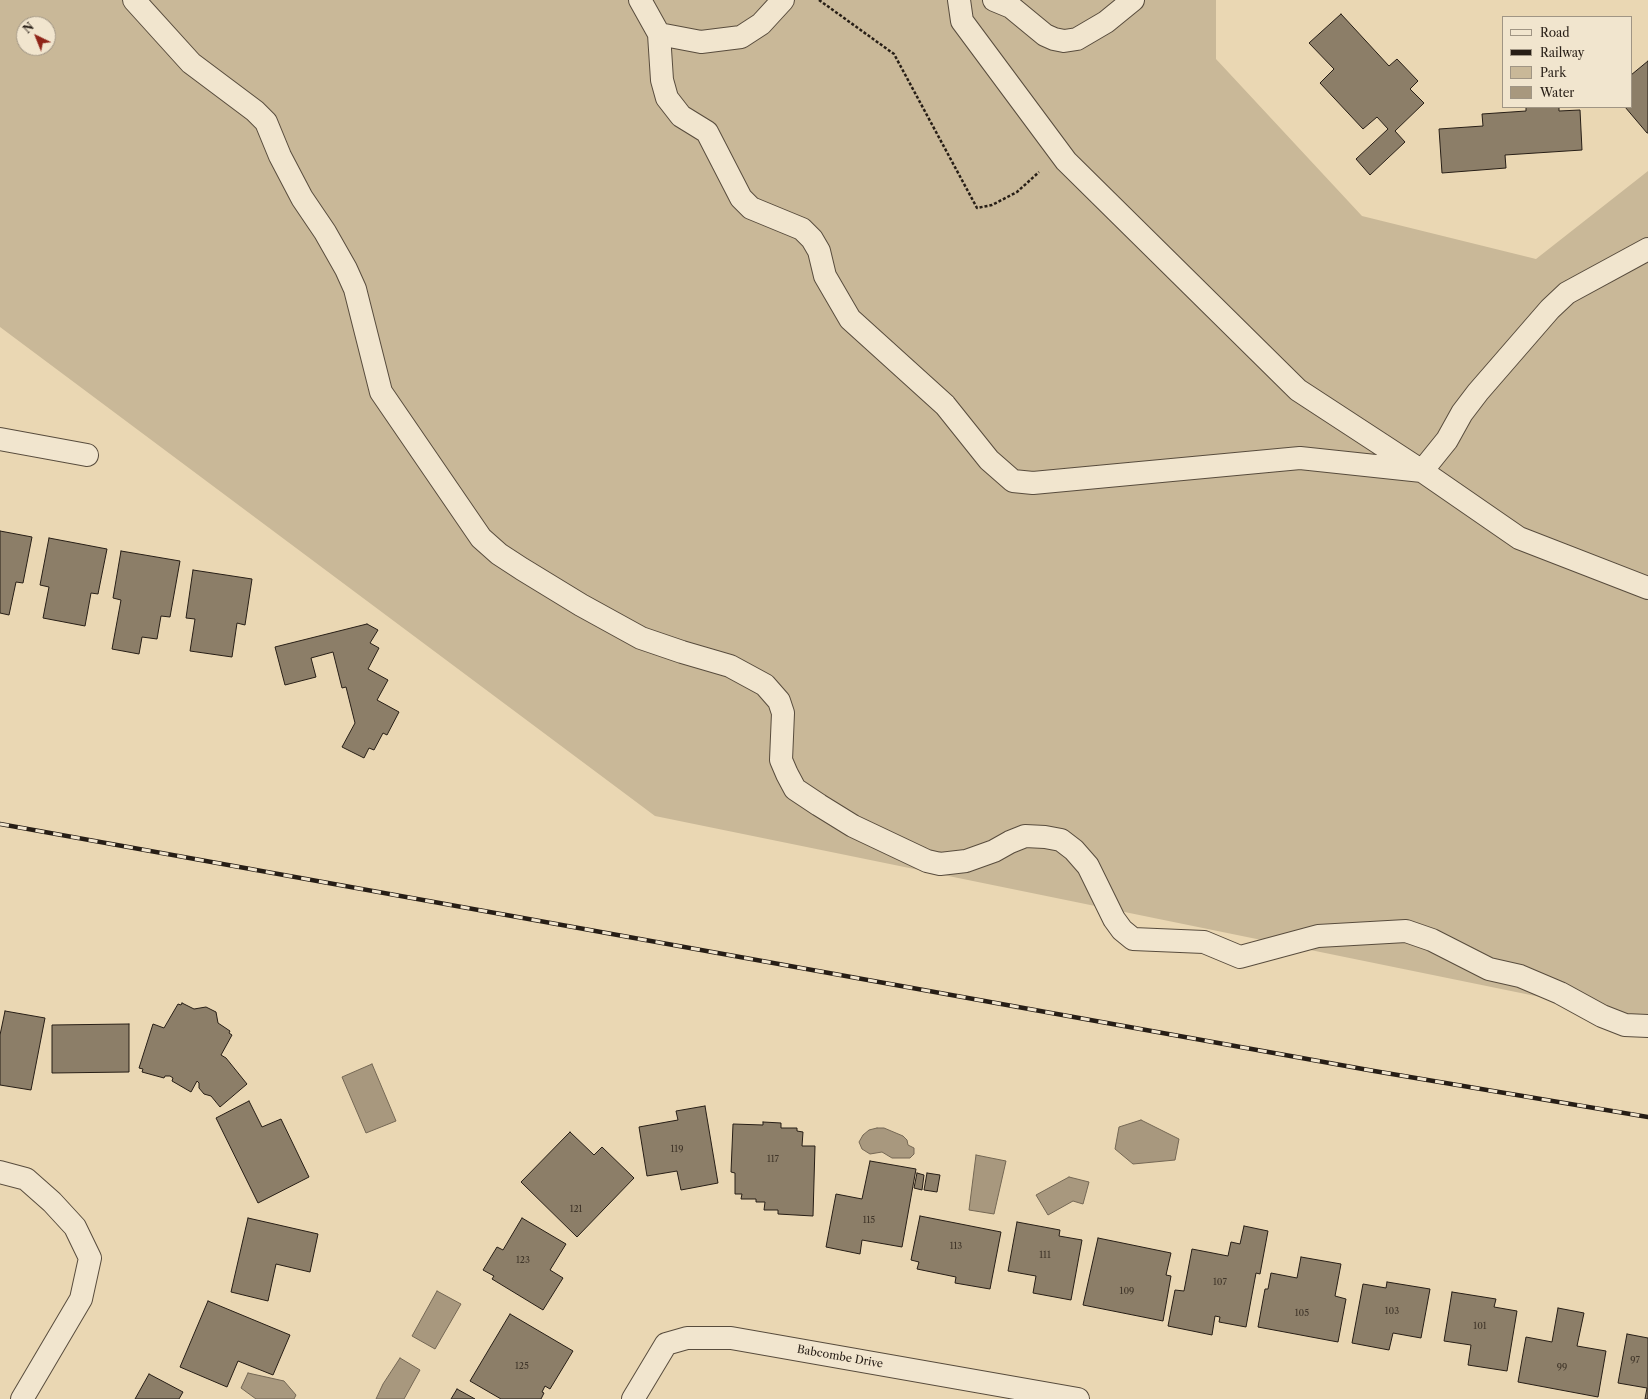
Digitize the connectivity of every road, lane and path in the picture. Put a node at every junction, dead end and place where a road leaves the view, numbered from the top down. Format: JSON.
{"nodes":[{"id":1,"x":134,"y":0,"type":"edge"},
{"id":2,"x":640,"y":0,"type":"edge"},
{"id":3,"x":783,"y":0,"type":"edge"},
{"id":4,"x":819,"y":0,"type":"edge"},
{"id":5,"x":991,"y":0,"type":"edge"},
{"id":6,"x":994,"y":0,"type":"edge"},
{"id":7,"x":1133,"y":0,"type":"edge"},
{"id":8,"x":961,"y":10,"type":"edge"},
{"id":9,"x":659,"y":34,"type":"junction"},
{"id":10,"x":1060,"y":153,"type":"junction"},
{"id":11,"x":1648,"y":249,"type":"edge"},
{"id":12,"x":0,"y":439,"type":"edge"},
{"id":13,"x":87,"y":455,"type":"dead end"},
{"id":14,"x":1422,"y":471,"type":"junction"},
{"id":15,"x":1648,"y":588,"type":"edge"},
{"id":16,"x":1648,"y":1026,"type":"edge"},
{"id":17,"x":0,"y":1172,"type":"edge"},
{"id":18,"x":22,"y":1399,"type":"edge"},
{"id":19,"x":633,"y":1399,"type":"edge"},
{"id":20,"x":1078,"y":1399,"type":"edge"}],
"edges":[{"from":1,"to":16,"type":"street"},
{"from":2,"to":9,"type":"street"},
{"from":3,"to":9,"type":"street"},
{"from":4,"to":10,"type":"path"},
{"from":5,"to":8,"type":"street"},
{"from":6,"to":7,"type":"street"},
{"from":8,"to":10,"type":"street"},
{"from":9,"to":14,"type":"street"},
{"from":10,"to":14,"type":"street"},
{"from":11,"to":14,"type":"street"},
{"from":12,"to":13,"type":"street"},
{"from":14,"to":15,"type":"street"},
{"from":17,"to":18,"type":"street"},
{"from":19,"to":20,"type":"street","name":"Babcombe Drive"}]}
